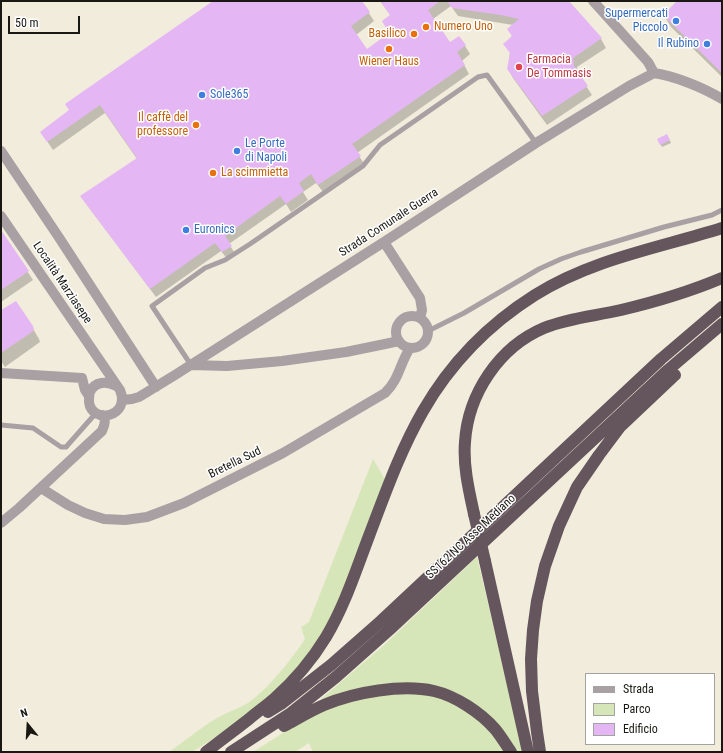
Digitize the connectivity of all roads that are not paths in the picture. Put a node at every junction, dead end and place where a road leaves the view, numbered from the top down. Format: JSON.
{"nodes":[{"id":1,"x":593,"y":1,"type":"edge"},
{"id":2,"x":654,"y":73,"type":"junction"},
{"id":3,"x":722,"y":99,"type":"edge"},
{"id":4,"x":536,"y":143,"type":"junction"},
{"id":5,"x":1,"y":151,"type":"edge"},
{"id":6,"x":722,"y":210,"type":"edge"},
{"id":7,"x":1,"y":216,"type":"edge"},
{"id":8,"x":722,"y":228,"type":"edge"},
{"id":9,"x":384,"y":242,"type":"junction"},
{"id":10,"x":722,"y":278,"type":"edge"},
{"id":11,"x":722,"y":307,"type":"edge"},
{"id":12,"x":420,"y":318,"type":"junction"},
{"id":13,"x":722,"y":324,"type":"edge"},
{"id":14,"x":722,"y":328,"type":"edge"},
{"id":15,"x":428,"y":332,"type":"junction"},
{"id":16,"x":398,"y":341,"type":"junction"},
{"id":17,"x":410,"y":348,"type":"junction"},
{"id":18,"x":102,"y":364,"type":"junction"},
{"id":19,"x":191,"y":365,"type":"junction"},
{"id":20,"x":1,"y":373,"type":"edge"},
{"id":21,"x":100,"y":384,"type":"junction"},
{"id":22,"x":116,"y":386,"type":"junction"},
{"id":23,"x":156,"y":387,"type":"junction"},
{"id":24,"x":89,"y":396,"type":"junction"},
{"id":25,"x":122,"y":400,"type":"junction"},
{"id":26,"x":99,"y":414,"type":"junction"},
{"id":27,"x":1,"y":425,"type":"edge"},
{"id":28,"x":41,"y":488,"type":"junction"},
{"id":29,"x":1,"y":523,"type":"edge"},
{"id":30,"x":207,"y":752,"type":"edge"},
{"id":31,"x":231,"y":752,"type":"edge"},
{"id":32,"x":242,"y":752,"type":"edge"},
{"id":33,"x":511,"y":752,"type":"edge"},
{"id":34,"x":528,"y":752,"type":"edge"},
{"id":35,"x":540,"y":752,"type":"edge"}],
"edges":[{"from":1,"to":2,"type":"street"},
{"from":2,"to":3,"type":"street"},
{"from":2,"to":4,"type":"street","name":"Strada Comunale Guerra"},
{"from":4,"to":9,"type":"street","name":"Strada Comunale Guerra"},
{"from":4,"to":19,"type":"lane"},
{"from":5,"to":23,"type":"street"},
{"from":6,"to":15,"type":"lane"},
{"from":7,"to":18,"type":"street","name":"Località Marziasepe"},
{"from":8,"to":30,"type":"highway"},
{"from":9,"to":12,"type":"street"},
{"from":9,"to":19,"type":"street","name":"Strada Comunale Guerra"},
{"from":10,"to":34,"type":"highway","bridge":true},
{"from":11,"to":30,"type":"highway","name":"SS162 NC Asse Mediano"},
{"from":12,"to":15,"type":"street"},
{"from":12,"to":16,"type":"street"},
{"from":13,"to":31,"type":"highway","name":"SS162 NC Asse Mediano"},
{"from":14,"to":35,"type":"highway"},
{"from":15,"to":17,"type":"street"},
{"from":16,"to":17,"type":"street"},
{"from":16,"to":19,"type":"street"},
{"from":17,"to":28,"type":"street","name":"Bretella Sud"},
{"from":18,"to":21,"type":"street"},
{"from":18,"to":22,"type":"street","name":"Località Marziasepe"},
{"from":19,"to":23,"type":"street","name":"Strada Comunale Guerra"},
{"from":20,"to":24,"type":"street"},
{"from":21,"to":22,"type":"street"},
{"from":21,"to":24,"type":"street"},
{"from":22,"to":25,"type":"street"},
{"from":23,"to":25,"type":"street","name":"Strada Comunale Guerra"},
{"from":24,"to":26,"type":"street"},
{"from":25,"to":26,"type":"street"},
{"from":26,"to":27,"type":"lane"},
{"from":26,"to":28,"type":"street"},
{"from":28,"to":29,"type":"street"},
{"from":32,"to":33,"type":"highway"}]}
